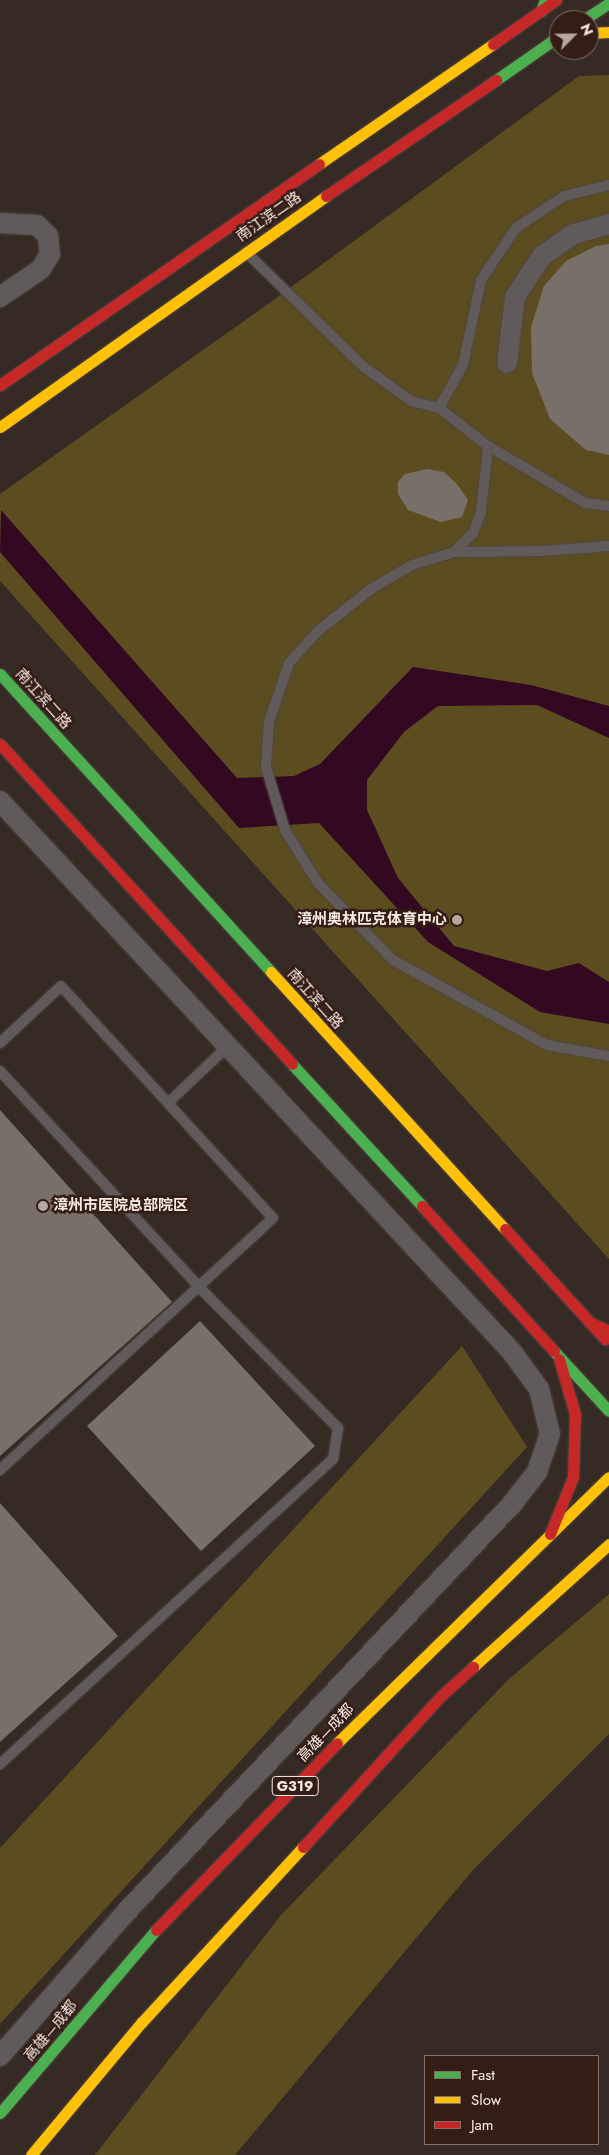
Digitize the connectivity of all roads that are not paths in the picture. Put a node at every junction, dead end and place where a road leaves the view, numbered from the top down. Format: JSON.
{"nodes":[{"id":1,"x":556,"y":0,"type":"edge"},
{"id":2,"x":609,"y":3,"type":"edge"},
{"id":3,"x":543,"y":5,"type":"edge"},
{"id":4,"x":598,"y":10,"type":"edge"},
{"id":5,"x":549,"y":43,"type":"edge"},
{"id":6,"x":609,"y":185,"type":"edge"},
{"id":7,"x":0,"y":223,"type":"edge"},
{"id":8,"x":609,"y":224,"type":"edge"},
{"id":9,"x":245,"y":252,"type":"junction"},
{"id":10,"x":0,"y":297,"type":"edge"},
{"id":11,"x":507,"y":363,"type":"dead end"},
{"id":12,"x":0,"y":385,"type":"edge"},
{"id":13,"x":439,"y":408,"type":"junction"},
{"id":14,"x":0,"y":427,"type":"edge"},
{"id":15,"x":488,"y":446,"type":"junction"},
{"id":16,"x":609,"y":506,"type":"edge"},
{"id":17,"x":609,"y":546,"type":"edge"},
{"id":18,"x":454,"y":552,"type":"junction"},
{"id":19,"x":0,"y":674,"type":"edge"},
{"id":20,"x":0,"y":744,"type":"edge"},
{"id":21,"x":0,"y":801,"type":"edge"},
{"id":22,"x":0,"y":1043,"type":"edge"},
{"id":23,"x":229,"y":1044,"type":"junction"},
{"id":24,"x":609,"y":1056,"type":"edge"},
{"id":25,"x":0,"y":1071,"type":"edge"},
{"id":26,"x":168,"y":1103,"type":"junction"},
{"id":27,"x":199,"y":1287,"type":"junction"},
{"id":28,"x":589,"y":1322,"type":"junction"},
{"id":29,"x":609,"y":1331,"type":"edge"},
{"id":30,"x":609,"y":1344,"type":"edge"},
{"id":31,"x":557,"y":1353,"type":"junction"},
{"id":32,"x":609,"y":1411,"type":"edge"},
{"id":33,"x":0,"y":1470,"type":"edge"},
{"id":34,"x":609,"y":1477,"type":"edge"},
{"id":35,"x":550,"y":1534,"type":"junction"},
{"id":36,"x":609,"y":1544,"type":"edge"},
{"id":37,"x":0,"y":1764,"type":"edge"},
{"id":38,"x":0,"y":2056,"type":"edge"},
{"id":39,"x":2,"y":2110,"type":"edge"},
{"id":40,"x":31,"y":2155,"type":"edge"}],
"edges":[{"from":1,"to":3,"type":"main road","name":"南江滨二路"},
{"from":2,"to":4,"type":"main road"},
{"from":3,"to":12,"type":"main road","name":"南江滨二路"},
{"from":5,"to":9,"type":"main road","name":"南江滨二路"},
{"from":6,"to":13,"type":"lane"},
{"from":7,"to":10,"type":"street"},
{"from":8,"to":11,"type":"street"},
{"from":9,"to":13,"type":"lane"},
{"from":9,"to":14,"type":"main road","name":"南江滨二路"},
{"from":13,"to":15,"type":"lane"},
{"from":15,"to":16,"type":"lane"},
{"from":15,"to":18,"type":"lane"},
{"from":17,"to":18,"type":"lane"},
{"from":18,"to":24,"type":"lane"},
{"from":19,"to":28,"type":"main road","name":"南江滨二路"},
{"from":20,"to":31,"type":"main road"},
{"from":21,"to":23,"type":"street"},
{"from":22,"to":26,"type":"lane"},
{"from":23,"to":26,"type":"lane"},
{"from":23,"to":38,"type":"street"},
{"from":25,"to":27,"type":"lane"},
{"from":26,"to":27,"type":"lane"},
{"from":27,"to":33,"type":"lane"},
{"from":27,"to":37,"type":"lane"},
{"from":28,"to":29,"type":"main road"},
{"from":28,"to":30,"type":"main road","name":"南江滨二路"},
{"from":31,"to":32,"type":"main road"},
{"from":31,"to":35,"type":"main road"},
{"from":34,"to":35,"type":"main road","name":"高雄—成都","number":"G319"},
{"from":35,"to":39,"type":"main road","name":"高雄—成都","number":"G319"},
{"from":36,"to":40,"type":"main road","number":"G319"}]}
